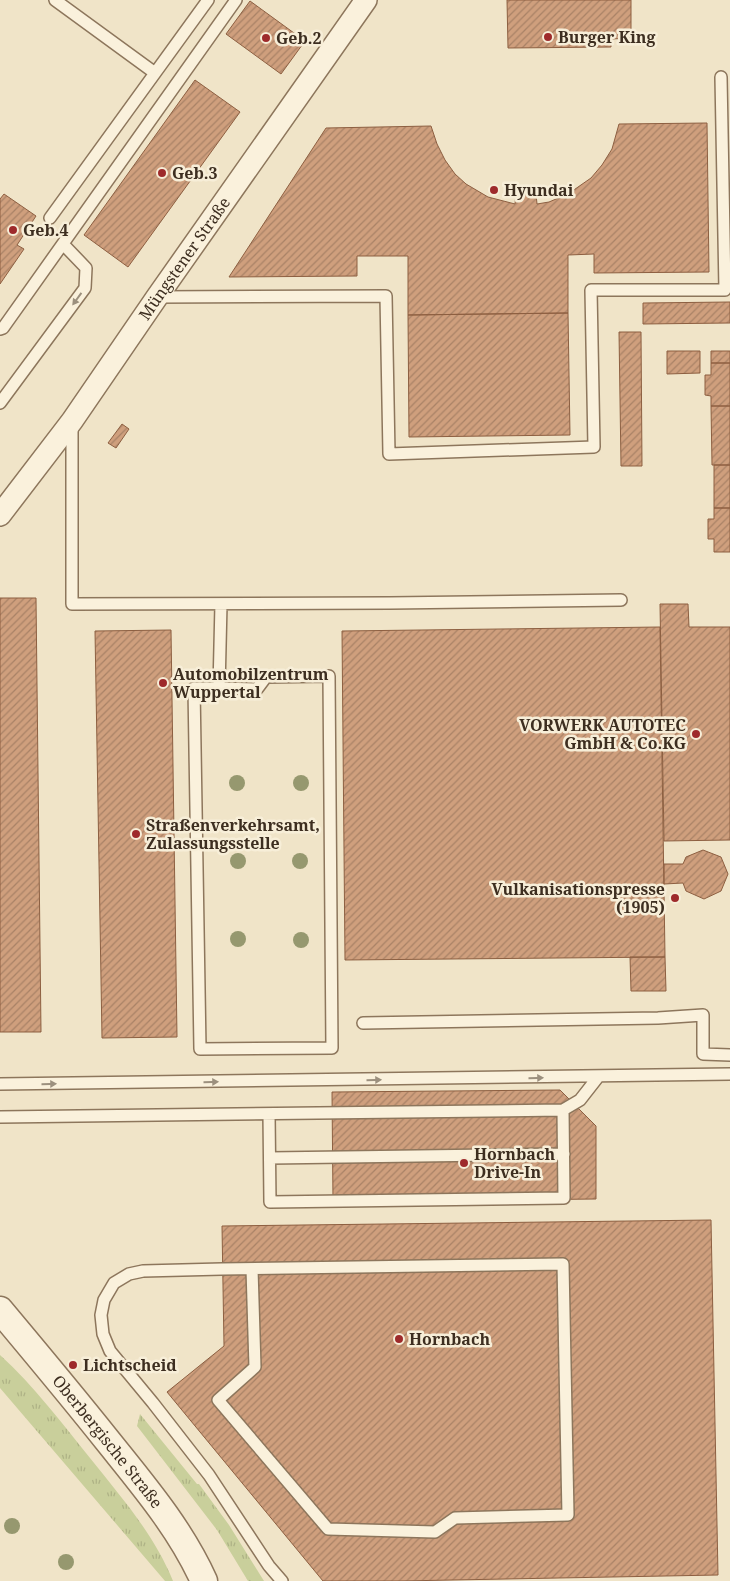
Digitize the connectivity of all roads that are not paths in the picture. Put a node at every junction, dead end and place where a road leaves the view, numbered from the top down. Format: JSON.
{"nodes":[{"id":1,"x":55,"y":0,"type":"edge"},
{"id":2,"x":208,"y":0,"type":"edge"},
{"id":3,"x":236,"y":0,"type":"edge"},
{"id":4,"x":366,"y":0,"type":"edge"},
{"id":5,"x":155,"y":72,"type":"junction"},
{"id":6,"x":721,"y":77,"type":"dead end"},
{"id":7,"x":50,"y":218,"type":"dead end"},
{"id":8,"x":63,"y":244,"type":"junction"},
{"id":9,"x":157,"y":297,"type":"junction"},
{"id":10,"x":0,"y":329,"type":"edge"},
{"id":11,"x":0,"y":403,"type":"edge"},
{"id":12,"x":72,"y":421,"type":"junction"},
{"id":13,"x":0,"y":515,"type":"edge"},
{"id":14,"x":621,"y":600,"type":"dead end"},
{"id":15,"x":221,"y":604,"type":"junction"},
{"id":16,"x":219,"y":688,"type":"junction"},
{"id":17,"x":363,"y":1022,"type":"dead end"},
{"id":18,"x":730,"y":1055,"type":"edge"},
{"id":19,"x":730,"y":1074,"type":"edge"},
{"id":20,"x":598,"y":1077,"type":"junction"},
{"id":21,"x":0,"y":1084,"type":"edge"},
{"id":22,"x":563,"y":1110,"type":"junction"},
{"id":23,"x":269,"y":1114,"type":"junction"},
{"id":24,"x":0,"y":1117,"type":"edge"},
{"id":25,"x":564,"y":1154,"type":"junction"},
{"id":26,"x":270,"y":1158,"type":"junction"},
{"id":27,"x":252,"y":1269,"type":"junction"},
{"id":28,"x":0,"y":1310,"type":"edge"},
{"id":29,"x":204,"y":1581,"type":"edge"},
{"id":30,"x":282,"y":1581,"type":"edge"}],
"edges":[{"from":1,"to":5,"type":"lane"},
{"from":2,"to":5,"type":"lane"},
{"from":3,"to":8,"type":"lane"},
{"from":4,"to":9,"type":"street","name":"Müngstener Straße"},
{"from":5,"to":7,"type":"lane"},
{"from":6,"to":9,"type":"lane"},
{"from":8,"to":10,"type":"lane"},
{"from":8,"to":11,"type":"lane","one_way":true},
{"from":9,"to":12,"type":"street","name":"Müngstener Straße"},
{"from":12,"to":13,"type":"street","name":"Müngstener Straße"},
{"from":12,"to":15,"type":"lane"},
{"from":14,"to":15,"type":"lane"},
{"from":15,"to":16,"type":"lane"},
{"from":16,"to":16,"type":"lane"},
{"from":17,"to":18,"type":"lane"},
{"from":19,"to":20,"type":"lane"},
{"from":21,"to":20,"type":"lane","one_way":true},
{"from":20,"to":22,"type":"lane"},
{"from":22,"to":23,"type":"lane"},
{"from":22,"to":25,"type":"lane"},
{"from":23,"to":24,"type":"lane"},
{"from":23,"to":26,"type":"lane"},
{"from":25,"to":26,"type":"lane"},
{"from":25,"to":26,"type":"lane"},
{"from":27,"to":27,"type":"lane"},
{"from":27,"to":30,"type":"lane"},
{"from":28,"to":29,"type":"street","name":"Oberbergische Straße"}]}
